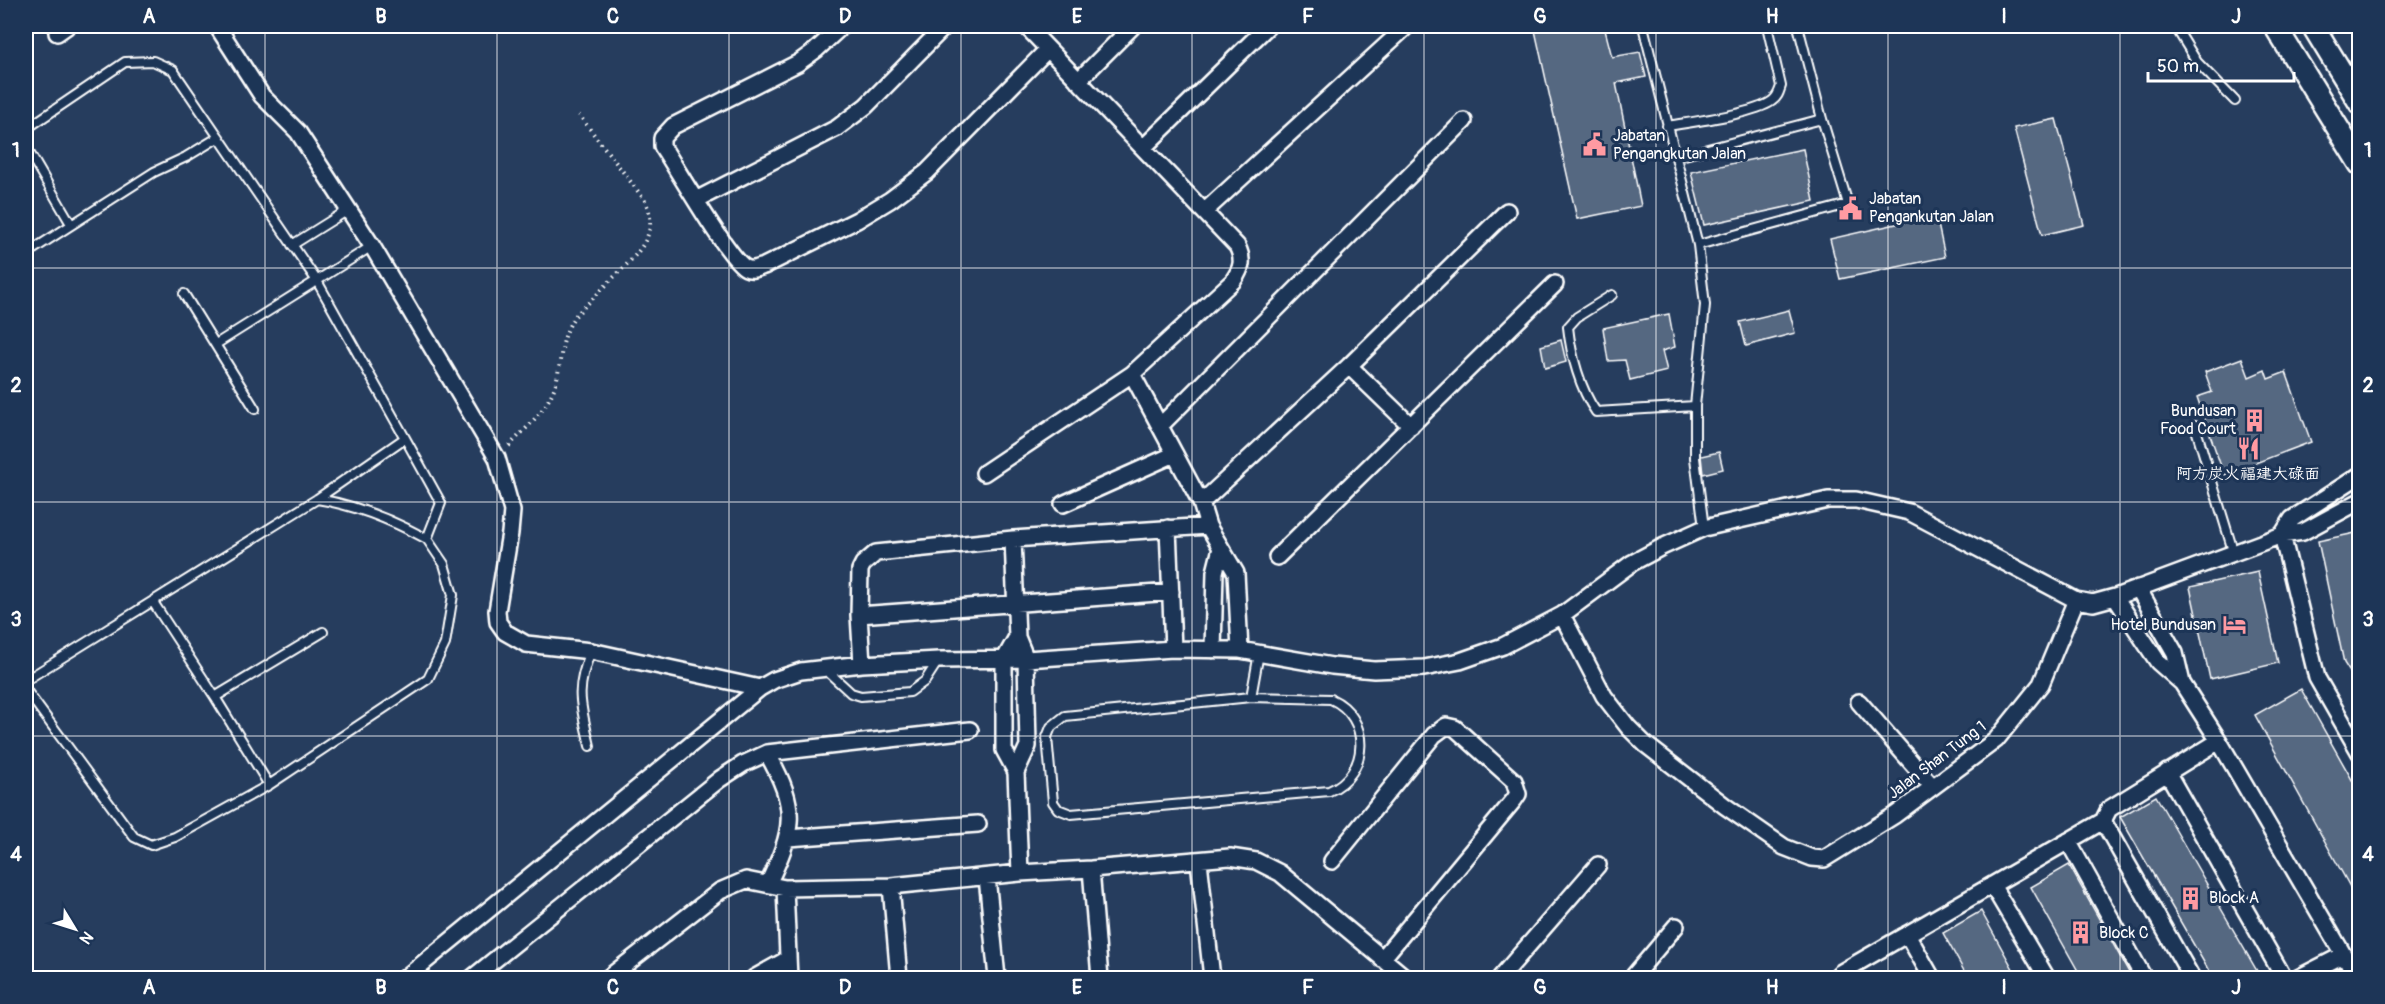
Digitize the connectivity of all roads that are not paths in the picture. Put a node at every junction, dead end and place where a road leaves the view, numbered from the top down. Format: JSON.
{"nodes":[{"id":1,"x":217,"y":26,"type":"edge"},
{"id":2,"x":842,"y":26,"type":"edge"},
{"id":3,"x":945,"y":26,"type":"edge"},
{"id":4,"x":1026,"y":26,"type":"edge"},
{"id":5,"x":1133,"y":26,"type":"edge"},
{"id":6,"x":1268,"y":26,"type":"edge"},
{"id":7,"x":1407,"y":26,"type":"edge"},
{"id":8,"x":1643,"y":26,"type":"edge"},
{"id":9,"x":1767,"y":26,"type":"edge"},
{"id":10,"x":1798,"y":26,"type":"edge"},
{"id":11,"x":2175,"y":26,"type":"edge"},
{"id":12,"x":2275,"y":26,"type":"edge"},
{"id":13,"x":2313,"y":26,"type":"edge"},
{"id":14,"x":1048,"y":49,"type":"junction"},
{"id":15,"x":1078,"y":81,"type":"junction"},
{"id":16,"x":2235,"y":101,"type":"dead end"},
{"id":17,"x":2360,"y":103,"type":"edge"},
{"id":18,"x":1822,"y":119,"type":"junction"},
{"id":19,"x":1464,"y":122,"type":"dead end"},
{"id":20,"x":1667,"y":126,"type":"junction"},
{"id":21,"x":26,"y":129,"type":"edge"},
{"id":22,"x":219,"y":137,"type":"junction"},
{"id":23,"x":26,"y":147,"type":"edge"},
{"id":24,"x":1144,"y":147,"type":"junction"},
{"id":25,"x":1677,"y":158,"type":"junction"},
{"id":26,"x":2360,"y":164,"type":"edge"},
{"id":27,"x":696,"y":200,"type":"junction"},
{"id":28,"x":348,"y":210,"type":"junction"},
{"id":29,"x":1204,"y":211,"type":"junction"},
{"id":30,"x":1507,"y":211,"type":"dead end"},
{"id":31,"x":71,"y":224,"type":"junction"},
{"id":32,"x":291,"y":244,"type":"junction"},
{"id":33,"x":1698,"y":245,"type":"junction"},
{"id":34,"x":372,"y":246,"type":"junction"},
{"id":35,"x":26,"y":254,"type":"edge"},
{"id":36,"x":317,"y":281,"type":"junction"},
{"id":37,"x":1555,"y":284,"type":"dead end"},
{"id":38,"x":184,"y":294,"type":"dead end"},
{"id":39,"x":1612,"y":295,"type":"dead end"},
{"id":40,"x":216,"y":344,"type":"junction"},
{"id":41,"x":1349,"y":366,"type":"junction"},
{"id":42,"x":1132,"y":374,"type":"junction"},
{"id":43,"x":1695,"y":405,"type":"junction"},
{"id":44,"x":255,"y":409,"type":"dead end"},
{"id":45,"x":1160,"y":426,"type":"junction"},
{"id":46,"x":1411,"y":426,"type":"junction"},
{"id":47,"x":2195,"y":426,"type":"dead end"},
{"id":48,"x":405,"y":438,"type":"junction"},
{"id":49,"x":1174,"y":454,"type":"junction"},
{"id":50,"x":984,"y":472,"type":"dead end"},
{"id":51,"x":2360,"y":475,"type":"edge"},
{"id":52,"x":317,"y":499,"type":"junction"},
{"id":53,"x":2360,"y":501,"type":"edge"},
{"id":54,"x":1201,"y":503,"type":"junction"},
{"id":55,"x":1063,"y":504,"type":"dead end"},
{"id":56,"x":1208,"y":526,"type":"junction"},
{"id":57,"x":1168,"y":528,"type":"junction"},
{"id":58,"x":1704,"y":528,"type":"junction"},
{"id":59,"x":2282,"y":536,"type":"junction"},
{"id":60,"x":427,"y":539,"type":"junction"},
{"id":61,"x":1013,"y":539,"type":"junction"},
{"id":62,"x":1221,"y":548,"type":"junction"},
{"id":63,"x":2234,"y":554,"type":"junction"},
{"id":64,"x":1277,"y":557,"type":"dead end"},
{"id":65,"x":2138,"y":588,"type":"junction"},
{"id":66,"x":1171,"y":592,"type":"junction"},
{"id":67,"x":2115,"y":597,"type":"junction"},
{"id":68,"x":2076,"y":600,"type":"junction"},
{"id":69,"x":153,"y":602,"type":"junction"},
{"id":70,"x":1016,"y":603,"type":"junction"},
{"id":71,"x":859,"y":615,"type":"junction"},
{"id":72,"x":1562,"y":615,"type":"junction"},
{"id":73,"x":323,"y":632,"type":"dead end"},
{"id":74,"x":1017,"y":638,"type":"junction"},
{"id":75,"x":1173,"y":649,"type":"junction"},
{"id":76,"x":1214,"y":650,"type":"junction"},
{"id":77,"x":1240,"y":650,"type":"junction"},
{"id":78,"x":591,"y":651,"type":"junction"},
{"id":79,"x":1258,"y":653,"type":"junction"},
{"id":80,"x":1026,"y":658,"type":"junction"},
{"id":81,"x":939,"y":660,"type":"junction"},
{"id":82,"x":1004,"y":660,"type":"junction"},
{"id":83,"x":862,"y":664,"type":"junction"},
{"id":84,"x":825,"y":668,"type":"junction"},
{"id":85,"x":26,"y":680,"type":"edge"},
{"id":86,"x":2182,"y":683,"type":"junction"},
{"id":87,"x":760,"y":688,"type":"junction"},
{"id":88,"x":26,"y":690,"type":"edge"},
{"id":89,"x":215,"y":697,"type":"junction"},
{"id":90,"x":1251,"y":697,"type":"junction"},
{"id":91,"x":1859,"y":702,"type":"dead end"},
{"id":92,"x":970,"y":730,"type":"dead end"},
{"id":93,"x":2219,"y":741,"type":"junction"},
{"id":94,"x":590,"y":746,"type":"dead end"},
{"id":95,"x":2359,"y":749,"type":"edge"},
{"id":96,"x":767,"y":753,"type":"junction"},
{"id":97,"x":1016,"y":772,"type":"junction"},
{"id":98,"x":2167,"y":772,"type":"junction"},
{"id":99,"x":269,"y":785,"type":"junction"},
{"id":100,"x":1932,"y":786,"type":"junction"},
{"id":101,"x":2103,"y":821,"type":"junction"},
{"id":102,"x":978,"y":825,"type":"dead end"},
{"id":103,"x":788,"y":838,"type":"junction"},
{"id":104,"x":2068,"y":841,"type":"junction"},
{"id":105,"x":1199,"y":861,"type":"junction"},
{"id":106,"x":1332,"y":861,"type":"dead end"},
{"id":107,"x":1598,"y":865,"type":"dead end"},
{"id":108,"x":1091,"y":869,"type":"junction"},
{"id":109,"x":1020,"y":873,"type":"junction"},
{"id":110,"x":987,"y":877,"type":"junction"},
{"id":111,"x":768,"y":885,"type":"junction"},
{"id":112,"x":1992,"y":885,"type":"junction"},
{"id":113,"x":891,"y":886,"type":"junction"},
{"id":114,"x":785,"y":888,"type":"junction"},
{"id":115,"x":1676,"y":926,"type":"dead end"},
{"id":116,"x":1907,"y":934,"type":"junction"},
{"id":117,"x":2343,"y":955,"type":"junction"},
{"id":118,"x":788,"y":959,"type":"junction"},
{"id":119,"x":1382,"y":959,"type":"junction"},
{"id":120,"x":405,"y":978,"type":"edge"},
{"id":121,"x":472,"y":978,"type":"edge"},
{"id":122,"x":608,"y":978,"type":"edge"},
{"id":123,"x":754,"y":978,"type":"edge"},
{"id":124,"x":789,"y":978,"type":"edge"},
{"id":125,"x":899,"y":978,"type":"edge"},
{"id":126,"x":996,"y":978,"type":"edge"},
{"id":127,"x":1100,"y":978,"type":"edge"},
{"id":128,"x":1212,"y":978,"type":"edge"},
{"id":129,"x":1406,"y":978,"type":"edge"},
{"id":130,"x":1500,"y":978,"type":"edge"},
{"id":131,"x":1632,"y":978,"type":"edge"},
{"id":132,"x":1834,"y":978,"type":"edge"},
{"id":133,"x":1932,"y":978,"type":"edge"},
{"id":134,"x":2047,"y":978,"type":"edge"},
{"id":135,"x":2144,"y":978,"type":"edge"},
{"id":136,"x":2192,"y":978,"type":"edge"},
{"id":137,"x":2284,"y":978,"type":"edge"},
{"id":138,"x":2298,"y":978,"type":"edge"},
{"id":139,"x":2357,"y":978,"type":"edge"}],
"edges":[{"from":1,"to":28,"type":"street"},
{"from":2,"to":27,"type":"street"},
{"from":3,"to":27,"type":"street"},
{"from":4,"to":14,"type":"street"},
{"from":5,"to":15,"type":"street"},
{"from":6,"to":24,"type":"street"},
{"from":7,"to":29,"type":"street"},
{"from":8,"to":20,"type":"lane"},
{"from":9,"to":20,"type":"lane"},
{"from":10,"to":18,"type":"lane"},
{"from":11,"to":16,"type":"lane"},
{"from":12,"to":26,"type":"main road"},
{"from":13,"to":17,"type":"main road"},
{"from":14,"to":15,"type":"street"},
{"from":14,"to":27,"type":"street"},
{"from":15,"to":24,"type":"street"},
{"from":18,"to":25,"type":"lane"},
{"from":18,"to":33,"type":"lane"},
{"from":19,"to":45,"type":"street"},
{"from":20,"to":25,"type":"lane"},
{"from":21,"to":22,"type":"lane"},
{"from":22,"to":31,"type":"lane"},
{"from":22,"to":32,"type":"lane"},
{"from":23,"to":31,"type":"lane"},
{"from":24,"to":29,"type":"street"},
{"from":25,"to":33,"type":"lane"},
{"from":28,"to":32,"type":"lane"},
{"from":28,"to":34,"type":"street"},
{"from":29,"to":42,"type":"street"},
{"from":30,"to":41,"type":"street"},
{"from":31,"to":35,"type":"lane"},
{"from":32,"to":36,"type":"lane"},
{"from":33,"to":43,"type":"lane"},
{"from":34,"to":36,"type":"lane"},
{"from":34,"to":78,"type":"street"},
{"from":36,"to":40,"type":"lane"},
{"from":36,"to":48,"type":"lane"},
{"from":37,"to":46,"type":"street"},
{"from":38,"to":40,"type":"lane"},
{"from":39,"to":43,"type":"lane"},
{"from":40,"to":44,"type":"lane"},
{"from":41,"to":46,"type":"street"},
{"from":41,"to":54,"type":"street"},
{"from":42,"to":45,"type":"street"},
{"from":42,"to":50,"type":"street"},
{"from":43,"to":58,"type":"lane"},
{"from":45,"to":49,"type":"street"},
{"from":46,"to":64,"type":"street"},
{"from":47,"to":63,"type":"lane"},
{"from":48,"to":52,"type":"lane"},
{"from":48,"to":60,"type":"lane"},
{"from":49,"to":54,"type":"street"},
{"from":49,"to":55,"type":"street"},
{"from":51,"to":59,"type":"street"},
{"from":52,"to":60,"type":"lane"},
{"from":52,"to":69,"type":"lane"},
{"from":53,"to":59,"type":"street"},
{"from":54,"to":56,"type":"street"},
{"from":56,"to":57,"type":"street"},
{"from":56,"to":62,"type":"street"},
{"from":57,"to":61,"type":"street"},
{"from":57,"to":66,"type":"street"},
{"from":58,"to":68,"type":"street"},
{"from":58,"to":72,"type":"street"},
{"from":59,"to":63,"type":"street"},
{"from":59,"to":95,"type":"street"},
{"from":60,"to":99,"type":"lane"},
{"from":61,"to":70,"type":"street"},
{"from":61,"to":71,"type":"street"},
{"from":62,"to":76,"type":"street"},
{"from":62,"to":77,"type":"street"},
{"from":63,"to":65,"type":"street"},
{"from":65,"to":67,"type":"street"},
{"from":65,"to":86,"type":"street"},
{"from":66,"to":70,"type":"street"},
{"from":66,"to":75,"type":"street"},
{"from":67,"to":68,"type":"street"},
{"from":67,"to":86,"type":"street"},
{"from":68,"to":100,"type":"street","name":"Jalan Shan Tung 1"},
{"from":69,"to":85,"type":"lane"},
{"from":69,"to":89,"type":"lane"},
{"from":70,"to":71,"type":"street"},
{"from":70,"to":74,"type":"street"},
{"from":71,"to":83,"type":"street"},
{"from":72,"to":79,"type":"street"},
{"from":72,"to":100,"type":"street","name":"Jalan Shan Tung 1"},
{"from":73,"to":89,"type":"lane"},
{"from":74,"to":80,"type":"street"},
{"from":74,"to":82,"type":"street"},
{"from":75,"to":76,"type":"street"},
{"from":75,"to":80,"type":"street"},
{"from":76,"to":77,"type":"street"},
{"from":77,"to":79,"type":"street"},
{"from":78,"to":87,"type":"street"},
{"from":78,"to":94,"type":"lane"},
{"from":79,"to":90,"type":"lane"},
{"from":80,"to":82,"type":"street"},
{"from":80,"to":97,"type":"street"},
{"from":81,"to":82,"type":"street"},
{"from":81,"to":83,"type":"street"},
{"from":81,"to":84,"type":"lane"},
{"from":82,"to":97,"type":"street"},
{"from":83,"to":84,"type":"street"},
{"from":84,"to":87,"type":"street"},
{"from":86,"to":93,"type":"street"},
{"from":87,"to":120,"type":"street"},
{"from":88,"to":99,"type":"lane"},
{"from":89,"to":99,"type":"lane"},
{"from":90,"to":90,"type":"lane"},
{"from":91,"to":100,"type":"street"},
{"from":92,"to":96,"type":"street"},
{"from":93,"to":98,"type":"street"},
{"from":93,"to":117,"type":"street"},
{"from":96,"to":103,"type":"street"},
{"from":96,"to":121,"type":"street"},
{"from":97,"to":109,"type":"street"},
{"from":98,"to":101,"type":"street"},
{"from":98,"to":137,"type":"street"},
{"from":101,"to":104,"type":"street"},
{"from":101,"to":136,"type":"street"},
{"from":102,"to":103,"type":"street"},
{"from":103,"to":111,"type":"street"},
{"from":104,"to":112,"type":"street"},
{"from":104,"to":135,"type":"street"},
{"from":105,"to":108,"type":"street"},
{"from":105,"to":119,"type":"street"},
{"from":105,"to":128,"type":"street"},
{"from":106,"to":119,"type":"street"},
{"from":107,"to":130,"type":"street"},
{"from":108,"to":109,"type":"street"},
{"from":108,"to":127,"type":"street"},
{"from":109,"to":110,"type":"street"},
{"from":110,"to":113,"type":"street"},
{"from":110,"to":126,"type":"street"},
{"from":111,"to":114,"type":"street"},
{"from":111,"to":122,"type":"street"},
{"from":112,"to":116,"type":"street"},
{"from":112,"to":134,"type":"street"},
{"from":113,"to":114,"type":"street"},
{"from":113,"to":125,"type":"street"},
{"from":114,"to":118,"type":"street"},
{"from":115,"to":131,"type":"street"},
{"from":116,"to":132,"type":"street"},
{"from":116,"to":133,"type":"street"},
{"from":117,"to":138,"type":"street"},
{"from":117,"to":139,"type":"street"},
{"from":118,"to":123,"type":"street"},
{"from":118,"to":124,"type":"street"},
{"from":119,"to":129,"type":"street"}]}
